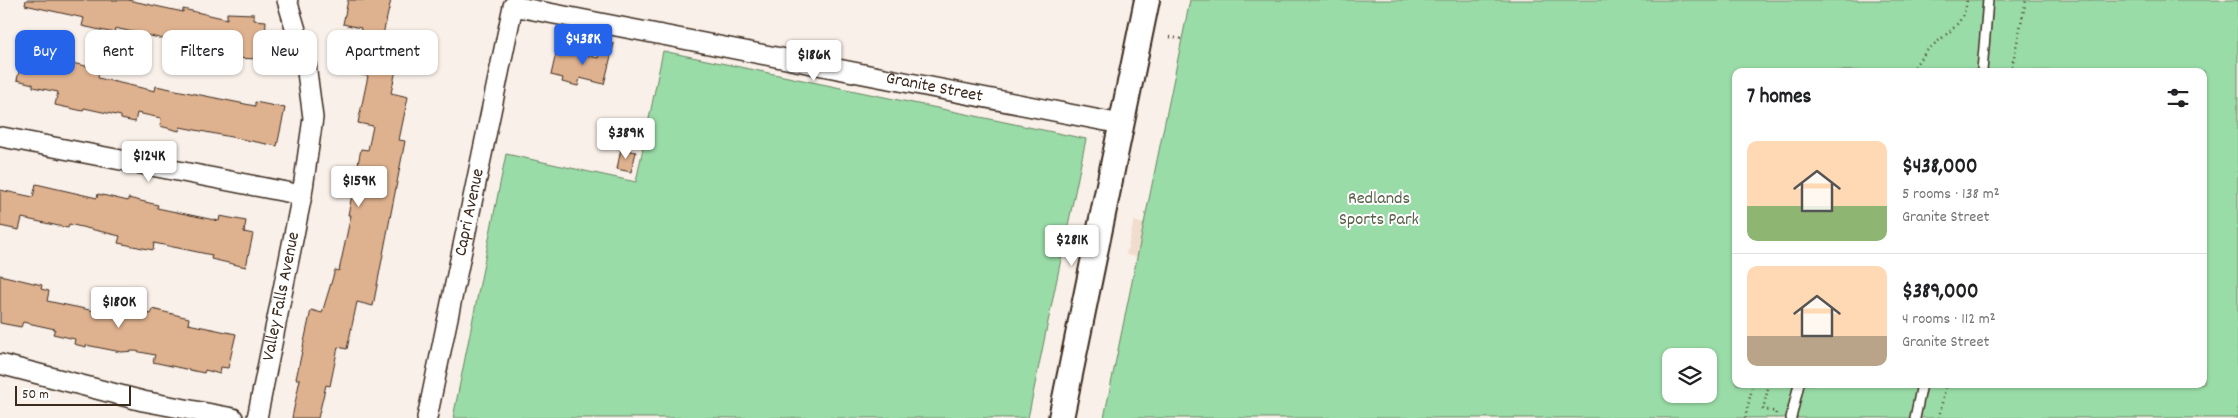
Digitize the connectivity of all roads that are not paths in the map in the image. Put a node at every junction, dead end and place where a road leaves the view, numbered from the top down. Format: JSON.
{"nodes":[{"id":1,"x":287,"y":0,"type":"edge"},
{"id":2,"x":1146,"y":0,"type":"edge"},
{"id":3,"x":1988,"y":0,"type":"edge"},
{"id":4,"x":513,"y":6,"type":"joint"},
{"id":5,"x":1982,"y":68,"type":"edge"},
{"id":6,"x":1121,"y":124,"type":"junction"},
{"id":7,"x":2,"y":137,"type":"dead end"},
{"id":8,"x":302,"y":196,"type":"junction"},
{"id":9,"x":0,"y":364,"type":"edge"},
{"id":10,"x":1798,"y":388,"type":"edge"},
{"id":11,"x":1921,"y":388,"type":"edge"},
{"id":12,"x":233,"y":418,"type":"edge"},
{"id":13,"x":258,"y":418,"type":"edge"},
{"id":14,"x":427,"y":418,"type":"edge"},
{"id":15,"x":1061,"y":418,"type":"edge"},
{"id":16,"x":1791,"y":418,"type":"edge"},
{"id":17,"x":1915,"y":418,"type":"edge"}],
"edges":[{"from":1,"to":8,"type":"street","name":"Valley Falls Avenue"},
{"from":2,"to":6,"type":"street"},
{"from":3,"to":5,"type":"lane"},
{"from":4,"to":6,"type":"street","name":"Granite Street"},
{"from":4,"to":14,"type":"street","name":"Capri Avenue"},
{"from":6,"to":15,"type":"street"},
{"from":7,"to":8,"type":"street"},
{"from":8,"to":13,"type":"street","name":"Valley Falls Avenue"},
{"from":9,"to":12,"type":"street"},
{"from":10,"to":16,"type":"lane"},
{"from":11,"to":17,"type":"lane"}]}
